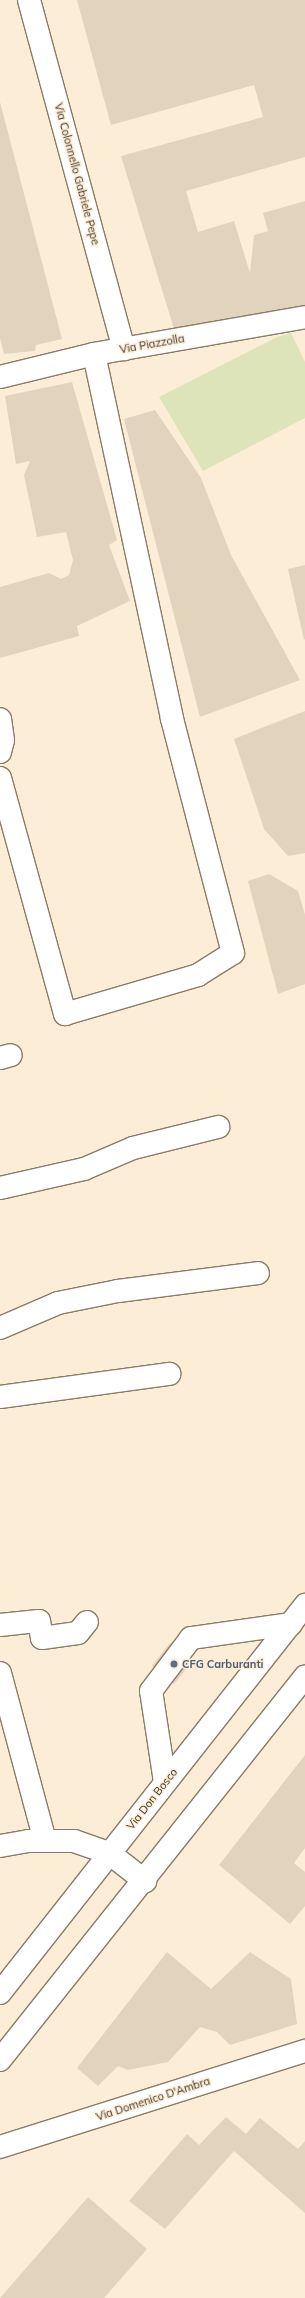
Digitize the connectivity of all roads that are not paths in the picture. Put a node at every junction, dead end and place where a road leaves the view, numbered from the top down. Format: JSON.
{"nodes":[{"id":1,"x":29,"y":0,"type":"edge"},
{"id":2,"x":305,"y":317,"type":"edge"},
{"id":3,"x":124,"y":349,"type":"junction"},
{"id":4,"x":94,"y":354,"type":"junction"},
{"id":5,"x":0,"y":377,"type":"edge"},
{"id":6,"x":0,"y":719,"type":"edge"},
{"id":7,"x":0,"y":752,"type":"edge"},
{"id":8,"x":0,"y":778,"type":"edge"},
{"id":9,"x":218,"y":1127,"type":"dead end"},
{"id":10,"x":0,"y":1188,"type":"edge"},
{"id":11,"x":258,"y":1273,"type":"dead end"},
{"id":12,"x":0,"y":1328,"type":"edge"},
{"id":13,"x":169,"y":1374,"type":"dead end"},
{"id":14,"x":0,"y":1397,"type":"edge"},
{"id":15,"x":305,"y":1605,"type":"edge"},
{"id":16,"x":87,"y":1622,"type":"dead end"},
{"id":17,"x":290,"y":1624,"type":"junction"},
{"id":18,"x":0,"y":1625,"type":"edge"},
{"id":19,"x":0,"y":1673,"type":"edge"},
{"id":20,"x":305,"y":1676,"type":"edge"},
{"id":21,"x":165,"y":1782,"type":"junction"},
{"id":22,"x":45,"y":1841,"type":"junction"},
{"id":23,"x":0,"y":1846,"type":"edge"},
{"id":24,"x":109,"y":1853,"type":"junction"},
{"id":25,"x":145,"y":1881,"type":"junction"},
{"id":26,"x":0,"y":1994,"type":"edge"},
{"id":27,"x":305,"y":2050,"type":"edge"},
{"id":28,"x":0,"y":2060,"type":"edge"},
{"id":29,"x":0,"y":2147,"type":"edge"}],
"edges":[{"from":1,"to":3,"type":"main road","name":"Via Colonnello Gabriele Pepe"},
{"from":2,"to":3,"type":"main road","name":"Via Piazzolla"},
{"from":3,"to":4,"type":"main road","name":"Via Piazzolla"},
{"from":4,"to":5,"type":"main road","name":"Via Piazzolla"},
{"from":4,"to":8,"type":"main road"},
{"from":6,"to":7,"type":"main road"},
{"from":9,"to":10,"type":"main road"},
{"from":11,"to":12,"type":"main road"},
{"from":13,"to":14,"type":"main road"},
{"from":15,"to":17,"type":"main road","name":"Via Don Bosco"},
{"from":16,"to":18,"type":"main road"},
{"from":17,"to":21,"type":"main road","name":"Via Don Bosco"},
{"from":17,"to":21,"type":"main road"},
{"from":19,"to":22,"type":"main road"},
{"from":20,"to":25,"type":"main road"},
{"from":21,"to":24,"type":"main road","name":"Via Don Bosco"},
{"from":22,"to":23,"type":"main road"},
{"from":22,"to":24,"type":"main road"},
{"from":24,"to":25,"type":"main road"},
{"from":24,"to":26,"type":"main road","name":"Via Don Bosco"},
{"from":25,"to":28,"type":"main road"},
{"from":27,"to":29,"type":"main road","name":"Via Domenico D'Ambra"}]}
